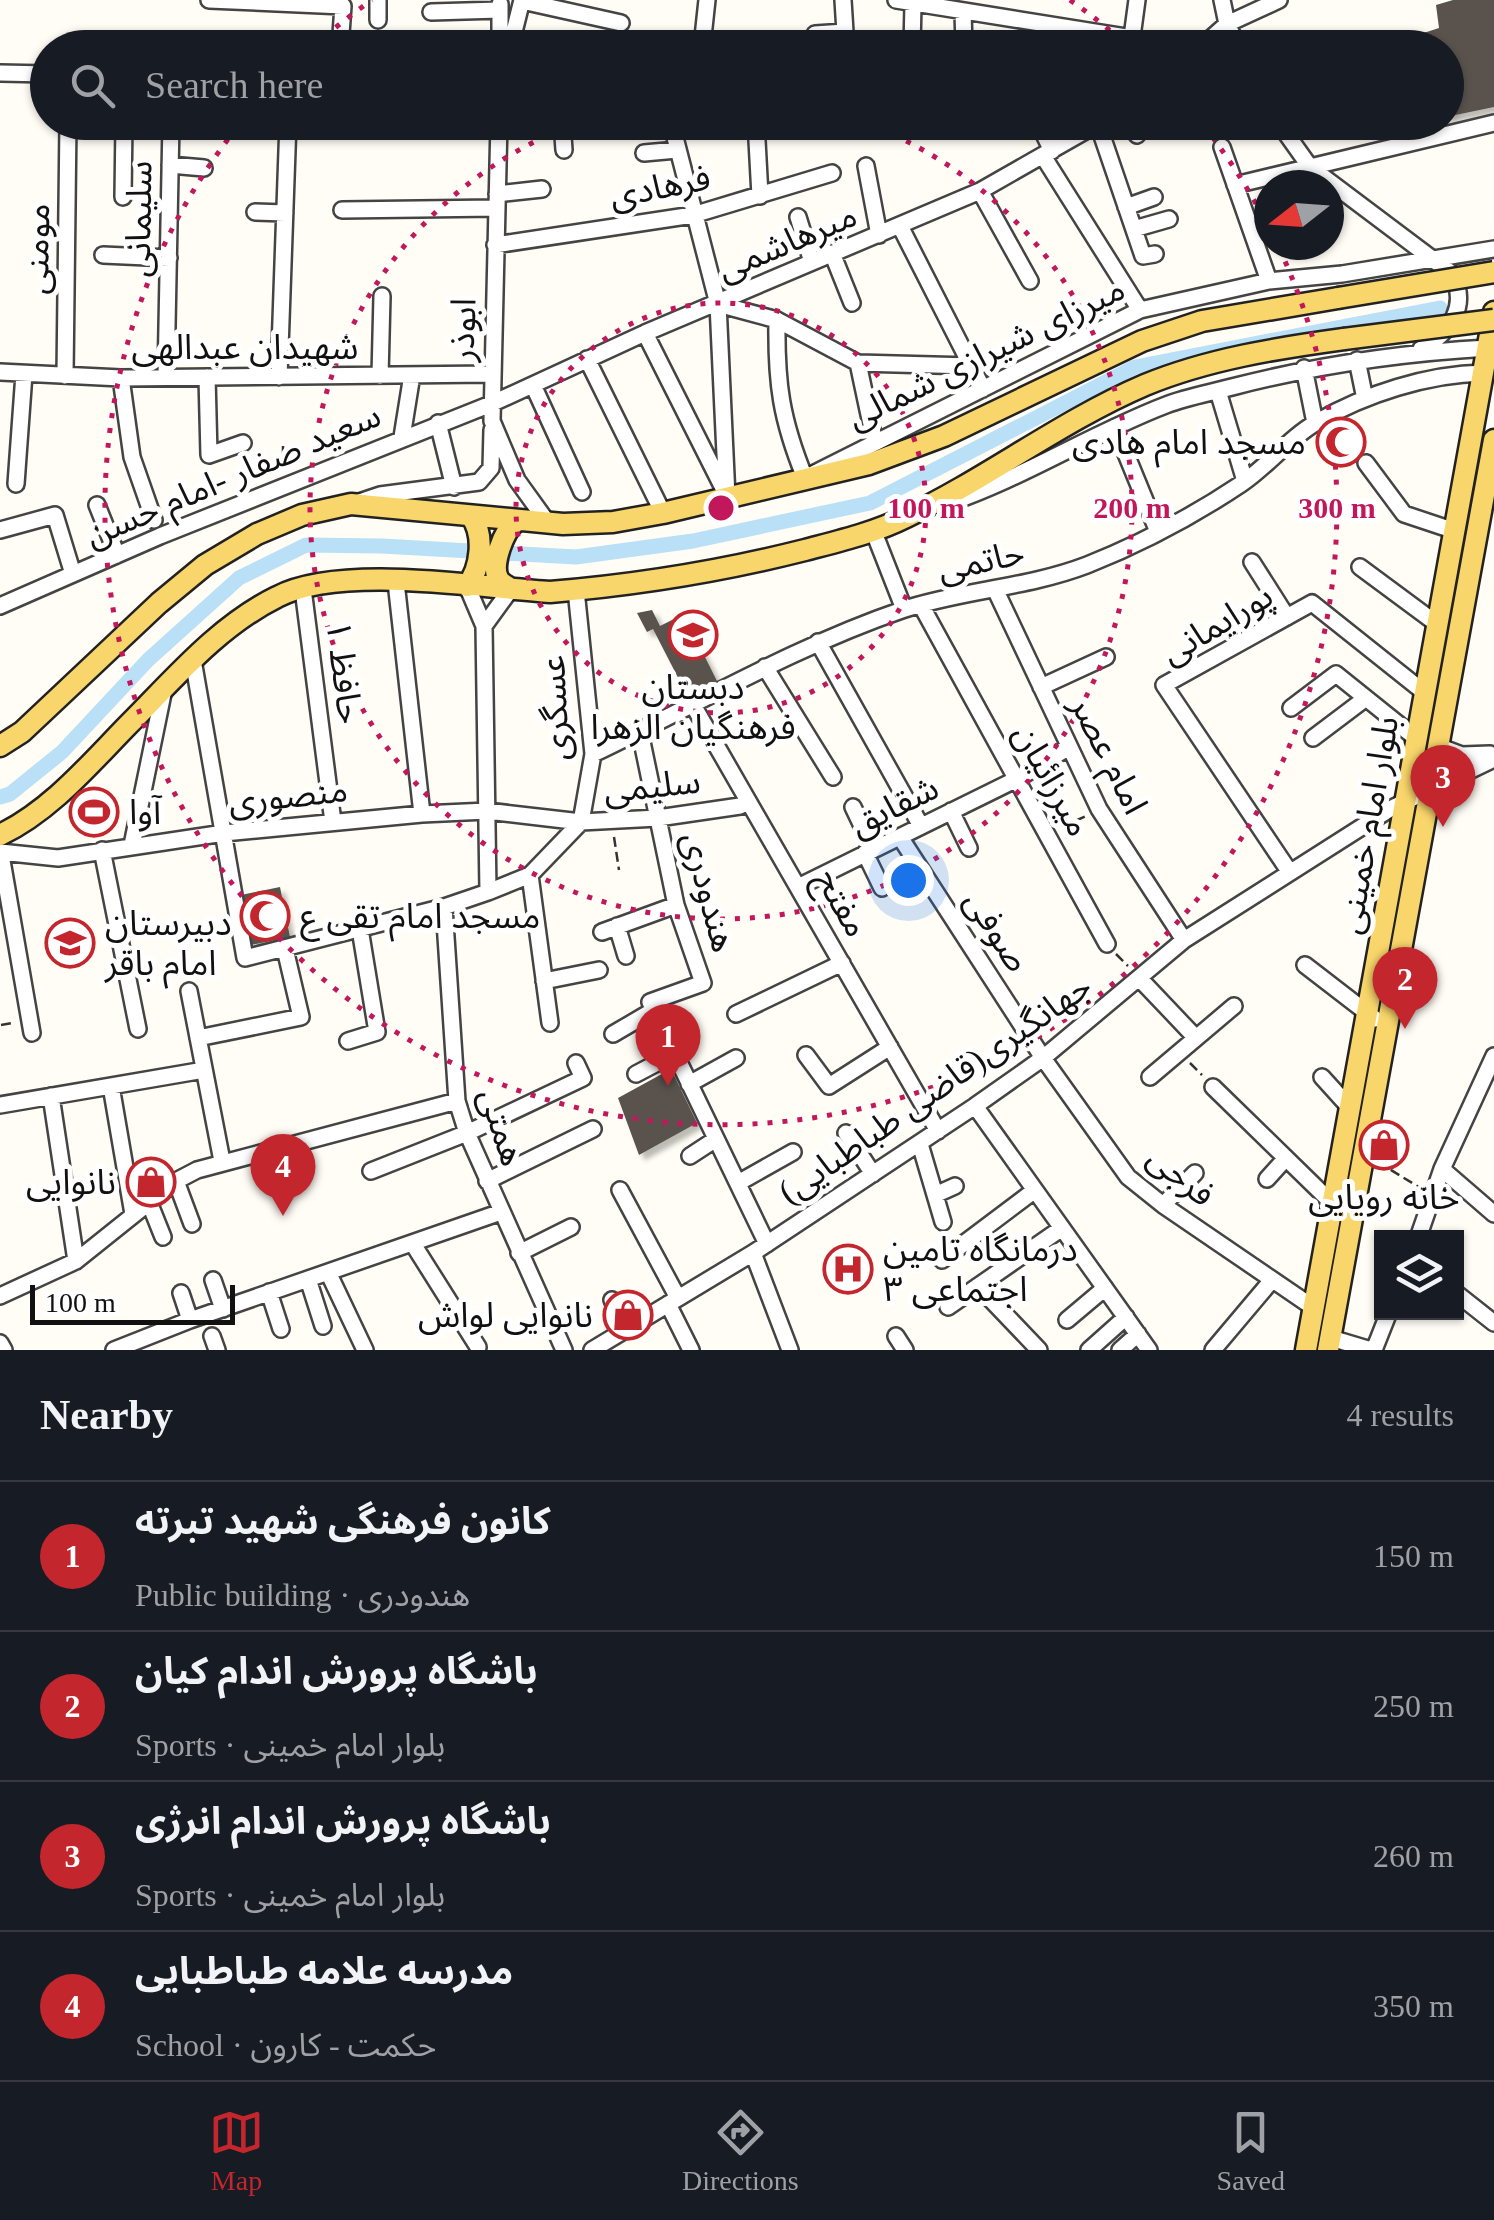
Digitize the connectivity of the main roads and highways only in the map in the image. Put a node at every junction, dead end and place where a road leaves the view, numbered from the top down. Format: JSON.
{"nodes":[{"id":1,"x":1494,"y":272,"type":"edge"},
{"id":2,"x":1494,"y":312,"type":"edge"},
{"id":3,"x":1494,"y":320,"type":"edge"},
{"id":4,"x":1494,"y":440,"type":"edge"},
{"id":5,"x":476,"y":525,"type":"junction"},
{"id":6,"x":509,"y":528,"type":"junction"},
{"id":7,"x":487,"y":581,"type":"junction"},
{"id":8,"x":0,"y":746,"type":"edge"},
{"id":9,"x":0,"y":835,"type":"edge"},
{"id":10,"x":1329,"y":1344,"type":"edge"},
{"id":11,"x":1306,"y":1350,"type":"edge"}],
"edges":[{"from":1,"to":6,"type":"main road","name":"میرزای شیرازی شمالی","bridge":true},
{"from":2,"to":11,"type":"main road","name":"بلوار امام خمینی"},
{"from":3,"to":7,"type":"main road","bridge":true},
{"from":4,"to":10,"type":"main road","name":"بلوار امام خمینی"},
{"from":5,"to":6,"type":"main road","name":"میرزای شیرازی شمالی"},
{"from":5,"to":7,"type":"main road"},
{"from":5,"to":8,"type":"main road","name":"میرزای شیرازی شمالی"},
{"from":6,"to":7,"type":"main road"},
{"from":7,"to":9,"type":"main road"}]}
